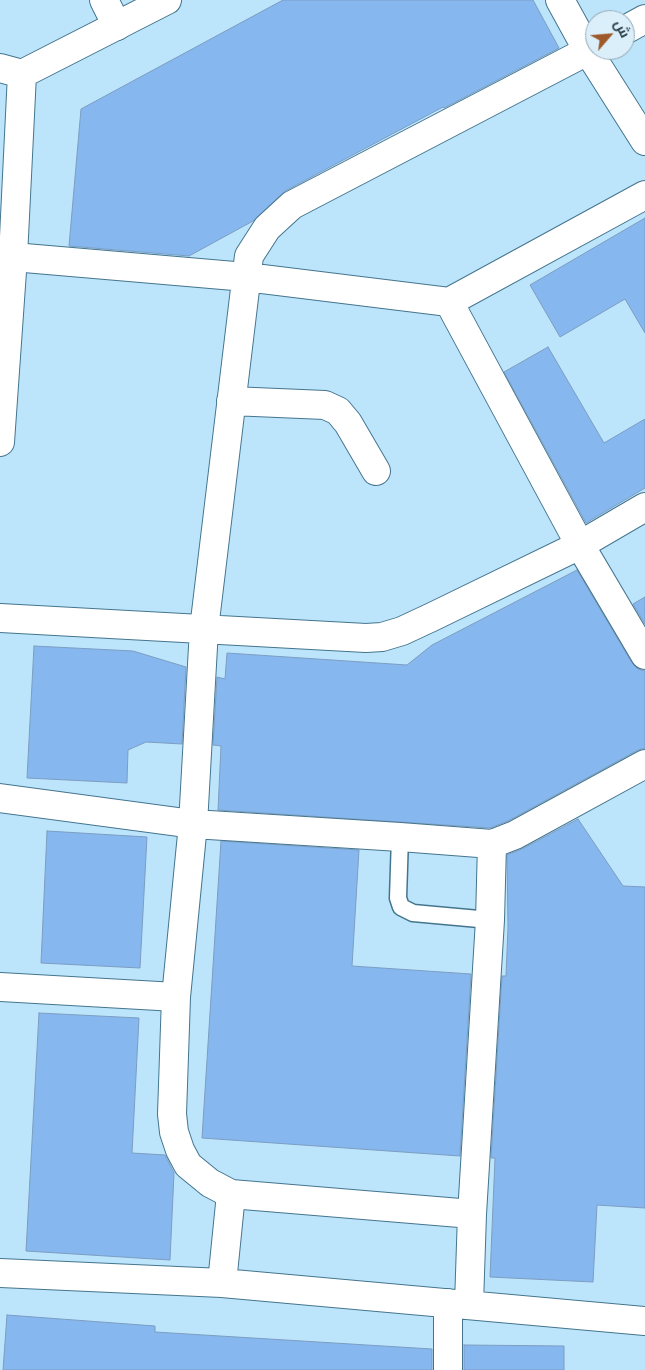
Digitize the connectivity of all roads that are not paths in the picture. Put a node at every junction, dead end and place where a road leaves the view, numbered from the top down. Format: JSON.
{"nodes":[{"id":1,"x":104,"y":0,"type":"edge"},
{"id":2,"x":167,"y":0,"type":"edge"},
{"id":3,"x":560,"y":0,"type":"edge"},
{"id":4,"x":117,"y":26,"type":"junction"},
{"id":5,"x":585,"y":38,"type":"edge"},
{"id":6,"x":585,"y":53,"type":"edge"},
{"id":7,"x":598,"y":60,"type":"edge"},
{"id":8,"x":11,"y":71,"type":"edge"},
{"id":9,"x":645,"y":141,"type":"edge"},
{"id":10,"x":645,"y":195,"type":"edge"},
{"id":11,"x":13,"y":257,"type":"junction"},
{"id":12,"x":246,"y":277,"type":"junction"},
{"id":13,"x":449,"y":302,"type":"junction"},
{"id":14,"x":231,"y":401,"type":"junction"},
{"id":15,"x":0,"y":442,"type":"edge"},
{"id":16,"x":376,"y":470,"type":"dead end"},
{"id":17,"x":645,"y":507,"type":"edge"},
{"id":18,"x":580,"y":545,"type":"junction"},
{"id":19,"x":0,"y":618,"type":"edge"},
{"id":20,"x":204,"y":629,"type":"junction"},
{"id":21,"x":645,"y":655,"type":"edge"},
{"id":22,"x":645,"y":764,"type":"edge"},
{"id":23,"x":0,"y":798,"type":"edge"},
{"id":24,"x":193,"y":824,"type":"junction"},
{"id":25,"x":400,"y":837,"type":"junction"},
{"id":26,"x":492,"y":844,"type":"junction"},
{"id":27,"x":490,"y":920,"type":"junction"},
{"id":28,"x":0,"y":987,"type":"edge"},
{"id":29,"x":176,"y":997,"type":"junction"},
{"id":30,"x":231,"y":1194,"type":"junction"},
{"id":31,"x":472,"y":1214,"type":"junction"},
{"id":32,"x":0,"y":1273,"type":"edge"},
{"id":33,"x":222,"y":1283,"type":"junction"},
{"id":34,"x":459,"y":1304,"type":"junction"},
{"id":35,"x":645,"y":1321,"type":"edge"},
{"id":36,"x":448,"y":1370,"type":"edge"}],
"edges":[{"from":1,"to":4,"type":"street"},
{"from":2,"to":4,"type":"street"},
{"from":3,"to":5,"type":"street"},
{"from":4,"to":8,"type":"street"},
{"from":6,"to":12,"type":"street"},
{"from":7,"to":9,"type":"street"},
{"from":8,"to":11,"type":"street"},
{"from":10,"to":13,"type":"street"},
{"from":11,"to":12,"type":"street"},
{"from":11,"to":15,"type":"street"},
{"from":12,"to":13,"type":"street"},
{"from":12,"to":14,"type":"street"},
{"from":13,"to":18,"type":"street"},
{"from":14,"to":16,"type":"street"},
{"from":14,"to":20,"type":"street"},
{"from":17,"to":18,"type":"street"},
{"from":18,"to":20,"type":"street"},
{"from":18,"to":21,"type":"street"},
{"from":19,"to":20,"type":"street"},
{"from":20,"to":24,"type":"street"},
{"from":22,"to":26,"type":"street"},
{"from":23,"to":24,"type":"street"},
{"from":24,"to":25,"type":"street"},
{"from":24,"to":29,"type":"street"},
{"from":25,"to":26,"type":"street"},
{"from":25,"to":27,"type":"lane"},
{"from":26,"to":27,"type":"street"},
{"from":27,"to":31,"type":"street"},
{"from":28,"to":29,"type":"street"},
{"from":29,"to":30,"type":"street"},
{"from":30,"to":31,"type":"street"},
{"from":30,"to":33,"type":"street"},
{"from":31,"to":34,"type":"street"},
{"from":32,"to":33,"type":"street"},
{"from":33,"to":34,"type":"street"},
{"from":34,"to":35,"type":"street"},
{"from":34,"to":36,"type":"street"}]}
